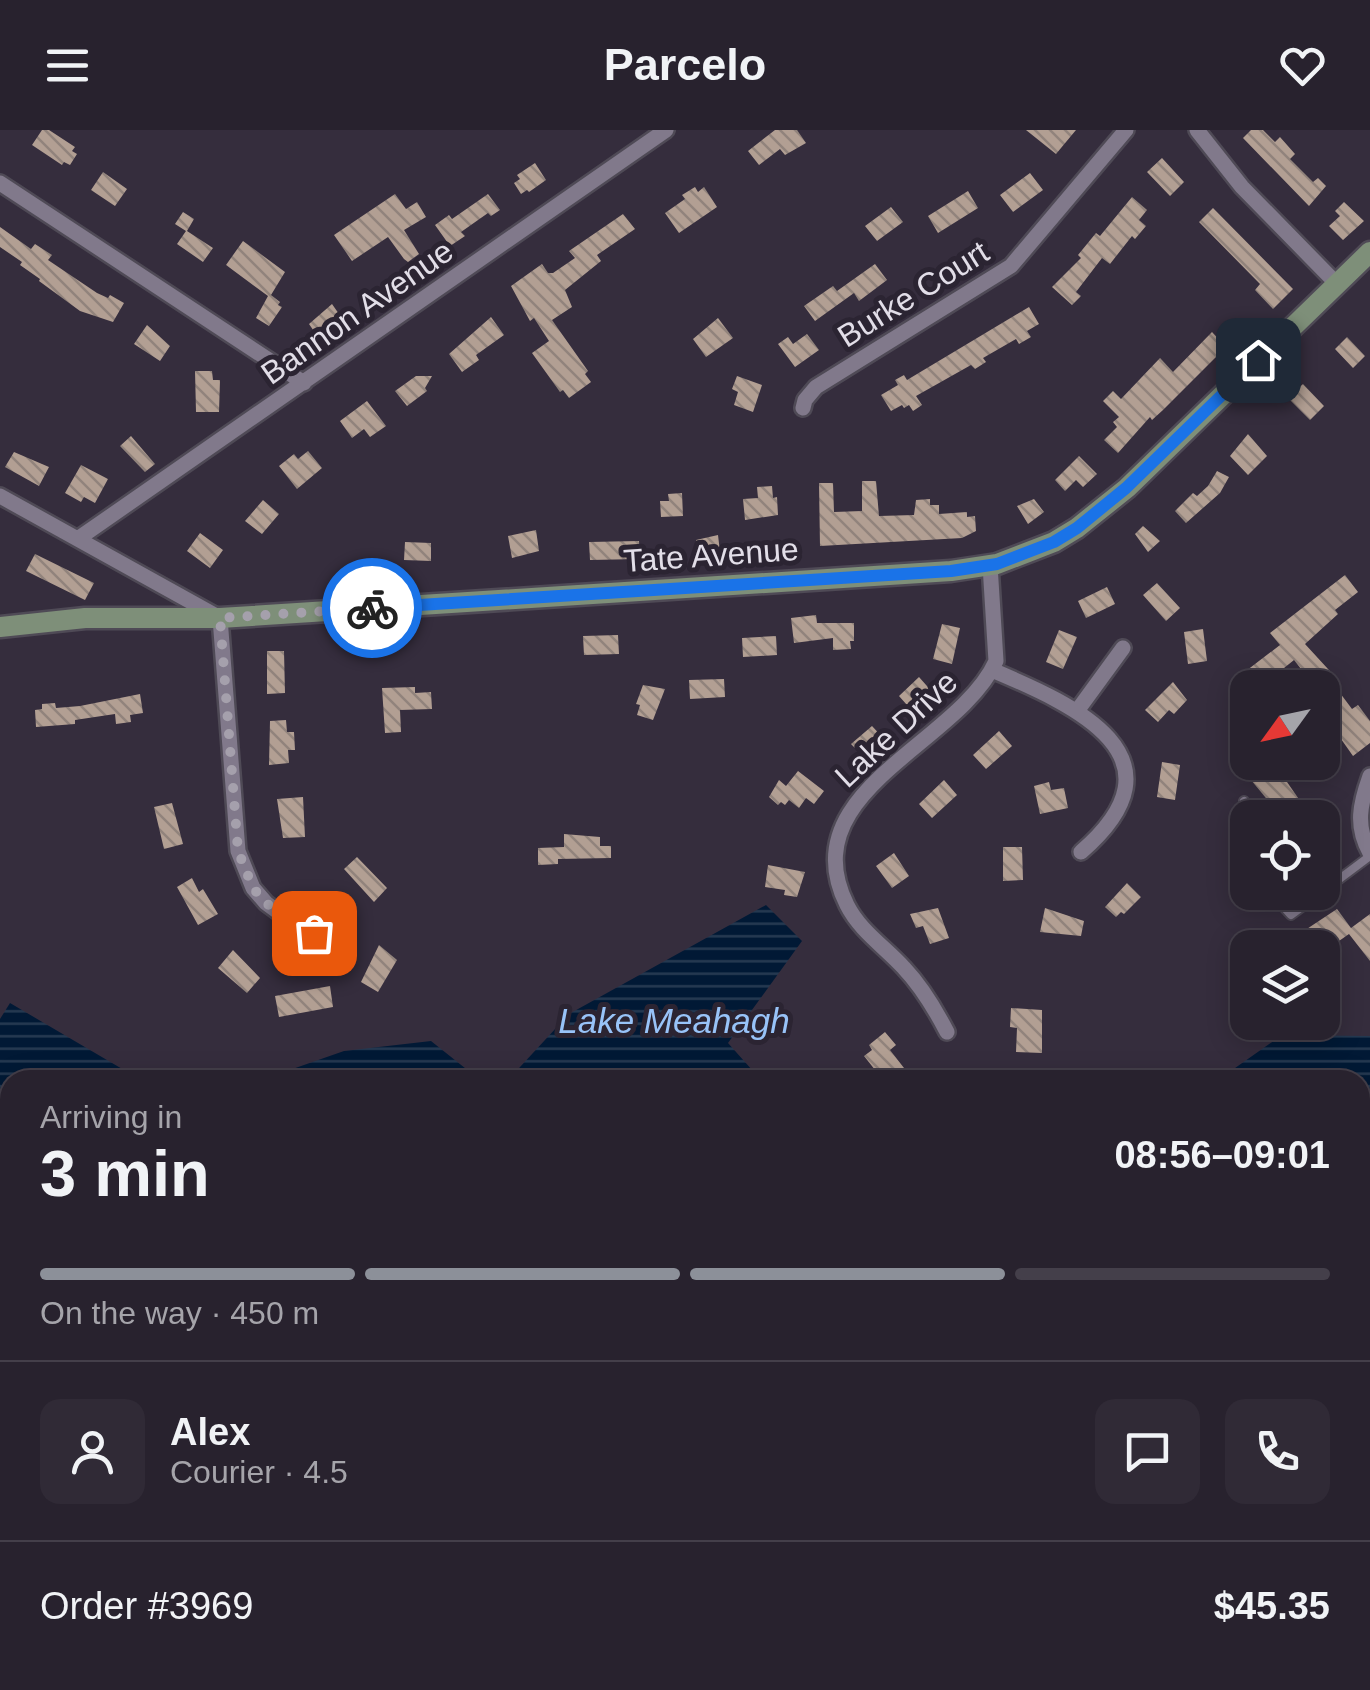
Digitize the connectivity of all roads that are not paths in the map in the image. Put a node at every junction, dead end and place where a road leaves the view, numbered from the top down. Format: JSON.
{"nodes":[{"id":1,"x":666,"y":130,"type":"edge"},
{"id":2,"x":1126,"y":130,"type":"edge"},
{"id":3,"x":1197,"y":130,"type":"edge"},
{"id":4,"x":0,"y":183,"type":"edge"},
{"id":5,"x":1370,"y":252,"type":"edge"},
{"id":6,"x":1337,"y":284,"type":"junction"},
{"id":7,"x":304,"y":383,"type":"junction"},
{"id":8,"x":803,"y":408,"type":"dead end"},
{"id":9,"x":0,"y":496,"type":"edge"},
{"id":10,"x":79,"y":538,"type":"junction"},
{"id":11,"x":990,"y":566,"type":"junction"},
{"id":12,"x":220,"y":618,"type":"junction"},
{"id":13,"x":0,"y":627,"type":"edge"},
{"id":14,"x":1123,"y":648,"type":"dead end"},
{"id":15,"x":992,"y":670,"type":"junction"},
{"id":16,"x":1078,"y":711,"type":"junction"},
{"id":17,"x":1370,"y":776,"type":"edge"},
{"id":18,"x":1081,"y":852,"type":"dead end"},
{"id":19,"x":1370,"y":855,"type":"edge"},
{"id":20,"x":1340,"y":878,"type":"edge"},
{"id":21,"x":314,"y":933,"type":"dead end"},
{"id":22,"x":947,"y":1032,"type":"dead end"}],
"edges":[{"from":1,"to":7,"type":"street","name":"Bannon Avenue"},
{"from":2,"to":8,"type":"street","name":"Burke Court"},
{"from":3,"to":6,"type":"street"},
{"from":4,"to":7,"type":"street"},
{"from":5,"to":6,"type":"street","name":"Tate Avenue"},
{"from":6,"to":11,"type":"street","name":"Tate Avenue"},
{"from":7,"to":10,"type":"street","name":"Bannon Avenue"},
{"from":9,"to":10,"type":"street"},
{"from":10,"to":12,"type":"street"},
{"from":11,"to":12,"type":"street","name":"Tate Avenue"},
{"from":11,"to":15,"type":"street"},
{"from":12,"to":13,"type":"street","name":"Tate Avenue"},
{"from":12,"to":21,"type":"street"},
{"from":14,"to":16,"type":"street"},
{"from":15,"to":16,"type":"street"},
{"from":15,"to":22,"type":"street","name":"Lake Drive"},
{"from":16,"to":18,"type":"street"},
{"from":17,"to":19,"type":"street"},
{"from":19,"to":20,"type":"lane"}]}
